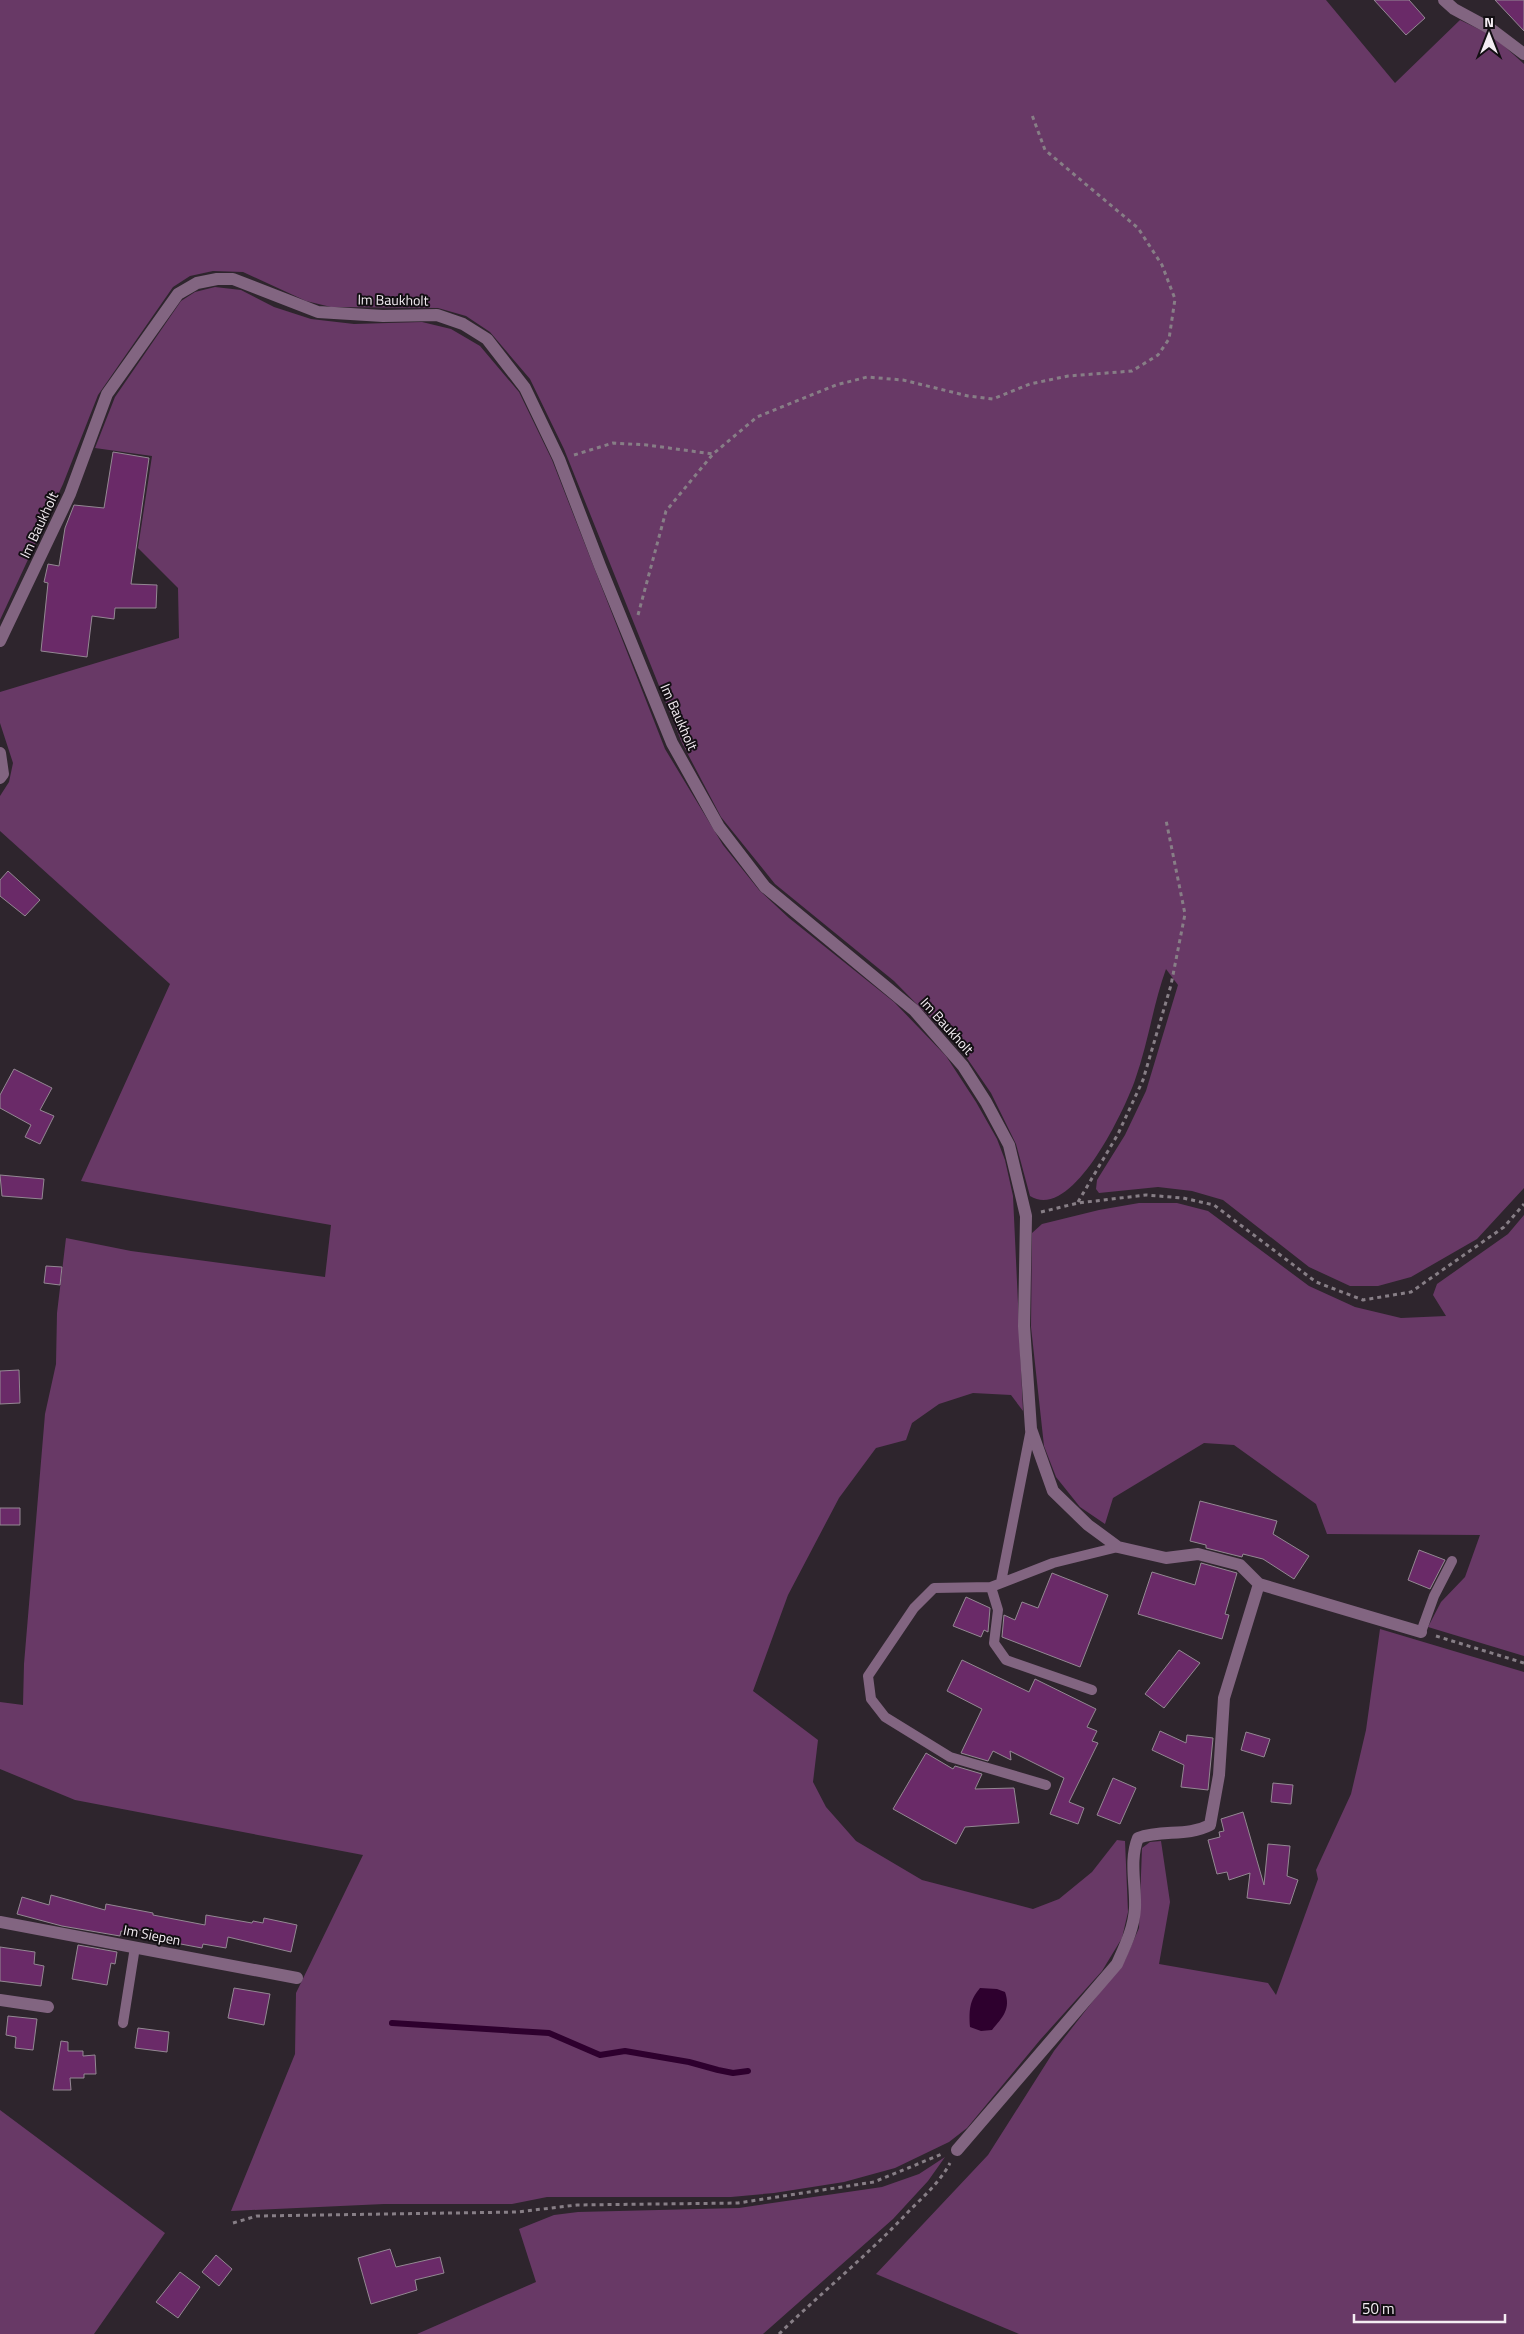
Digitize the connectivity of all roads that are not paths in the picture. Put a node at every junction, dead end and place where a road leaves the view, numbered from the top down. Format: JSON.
{"nodes":[{"id":1,"x":1444,"y":0,"type":"edge"},
{"id":2,"x":1524,"y":54,"type":"edge"},
{"id":3,"x":0,"y":641,"type":"edge"},
{"id":4,"x":0,"y":753,"type":"edge"},
{"id":5,"x":0,"y":778,"type":"edge"},
{"id":6,"x":1030,"y":1430,"type":"junction"},
{"id":7,"x":1118,"y":1547,"type":"junction"},
{"id":8,"x":1452,"y":1561,"type":"dead end"},
{"id":9,"x":1001,"y":1582,"type":"junction"},
{"id":10,"x":1259,"y":1584,"type":"junction"},
{"id":11,"x":991,"y":1587,"type":"junction"},
{"id":12,"x":1421,"y":1632,"type":"joint"},
{"id":13,"x":1092,"y":1690,"type":"dead end"},
{"id":14,"x":1046,"y":1785,"type":"dead end"},
{"id":15,"x":0,"y":1922,"type":"edge"},
{"id":16,"x":134,"y":1947,"type":"junction"},
{"id":17,"x":297,"y":1978,"type":"dead end"},
{"id":18,"x":0,"y":2000,"type":"edge"},
{"id":19,"x":48,"y":2007,"type":"dead end"},
{"id":20,"x":123,"y":2024,"type":"dead end"},
{"id":21,"x":957,"y":2150,"type":"road end"}],
"edges":[{"from":1,"to":2,"type":"street"},
{"from":3,"to":6,"type":"street","name":"Im Baukholt"},
{"from":4,"to":5,"type":"street"},
{"from":6,"to":7,"type":"street","name":"Im Baukholt"},
{"from":6,"to":9,"type":"lane"},
{"from":7,"to":9,"type":"lane"},
{"from":7,"to":10,"type":"street","name":"Im Baukholt"},
{"from":8,"to":12,"type":"lane"},
{"from":9,"to":11,"type":"lane"},
{"from":10,"to":12,"type":"street"},
{"from":10,"to":21,"type":"street"},
{"from":11,"to":13,"type":"lane"},
{"from":11,"to":14,"type":"lane"},
{"from":15,"to":16,"type":"street","name":"Im Siepen"},
{"from":16,"to":17,"type":"street","name":"Im Siepen"},
{"from":16,"to":20,"type":"lane"},
{"from":18,"to":19,"type":"street"}]}
